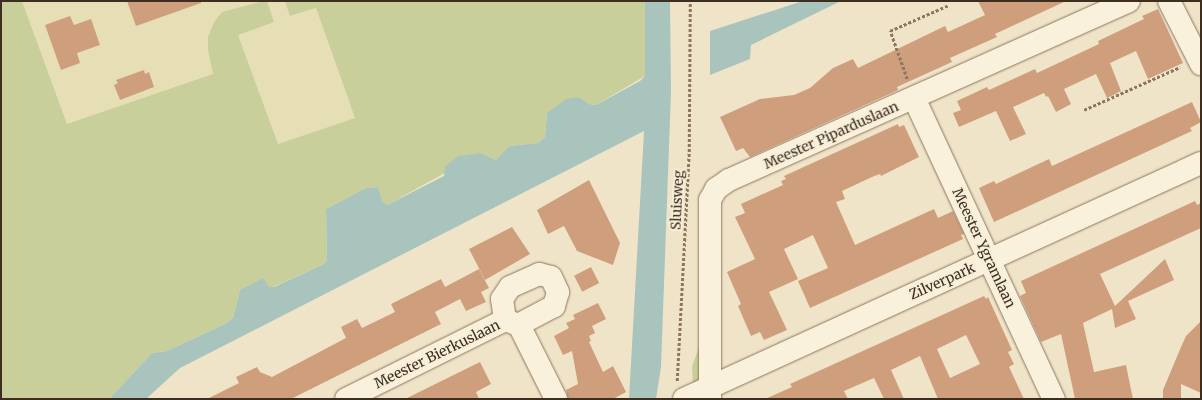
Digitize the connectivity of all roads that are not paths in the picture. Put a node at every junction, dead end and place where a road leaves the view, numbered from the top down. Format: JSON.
{"nodes":[{"id":1,"x":1129,"y":1,"type":"edge"},
{"id":2,"x":1169,"y":1,"type":"edge"},
{"id":3,"x":1200,"y":61,"type":"edge"},
{"id":4,"x":914,"y":98,"type":"junction"},
{"id":5,"x":1201,"y":163,"type":"edge"},
{"id":6,"x":989,"y":260,"type":"junction"},
{"id":7,"x":680,"y":393,"type":"edge"},
{"id":8,"x":710,"y":393,"type":"edge"},
{"id":9,"x":346,"y":399,"type":"edge"},
{"id":10,"x":556,"y":399,"type":"edge"},
{"id":11,"x":1054,"y":399,"type":"edge"}],
"edges":[{"from":1,"to":4,"type":"street","name":"Meester Piparduslaan"},
{"from":2,"to":3,"type":"street"},
{"from":4,"to":6,"type":"street","name":"Meester Ygramlaan"},
{"from":4,"to":8,"type":"street","name":"Meester Piparduslaan"},
{"from":5,"to":6,"type":"street","name":"Zilverpark"},
{"from":6,"to":8,"type":"street","name":"Zilverpark"},
{"from":6,"to":11,"type":"street","name":"Meester Ygramlaan"},
{"from":7,"to":8,"type":"street","name":"Zilverpark"},
{"from":9,"to":10,"type":"street","name":"Meester Bierkuslaan"}]}
